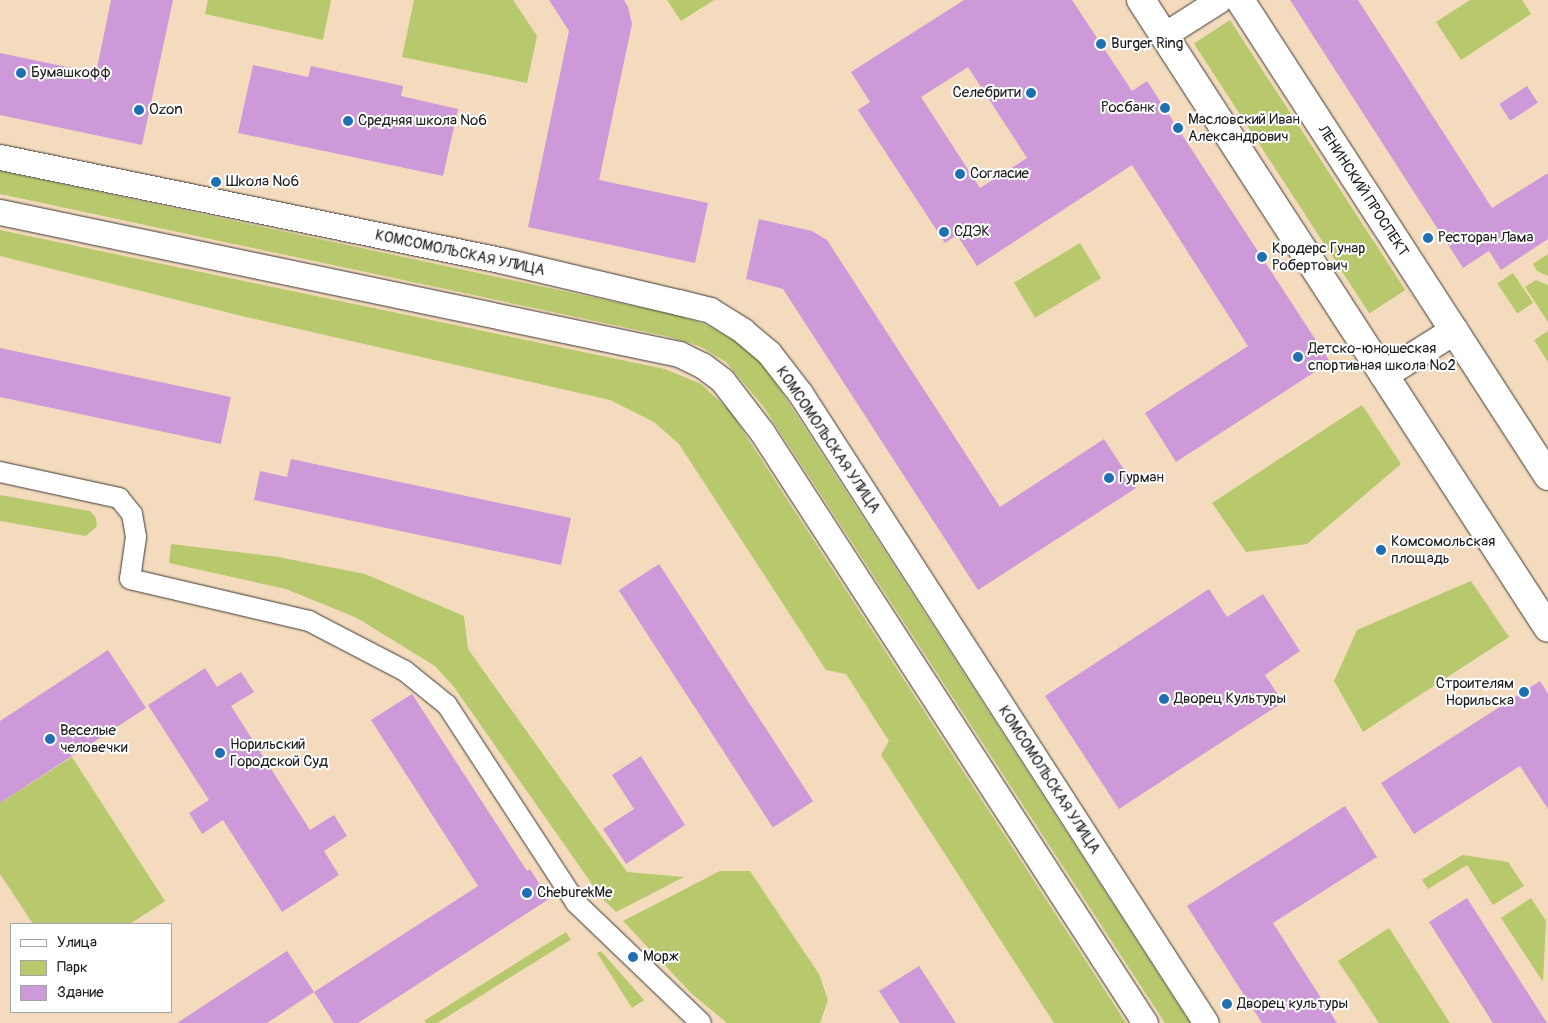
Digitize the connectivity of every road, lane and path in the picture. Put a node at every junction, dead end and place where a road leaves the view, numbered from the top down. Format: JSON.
{"nodes":[{"id":1,"x":1141,"y":0,"type":"edge"},
{"id":2,"x":1219,"y":0,"type":"edge"},
{"id":3,"x":1240,"y":0,"type":"edge"},
{"id":4,"x":1164,"y":36,"type":"junction"},
{"id":5,"x":0,"y":157,"type":"edge"},
{"id":6,"x":0,"y":212,"type":"edge"},
{"id":7,"x":1454,"y":331,"type":"junction"},
{"id":8,"x":1384,"y":375,"type":"junction"},
{"id":9,"x":0,"y":472,"type":"edge"},
{"id":10,"x":1548,"y":476,"type":"edge"},
{"id":11,"x":1548,"y":628,"type":"edge"},
{"id":12,"x":701,"y":1023,"type":"edge"},
{"id":13,"x":1145,"y":1023,"type":"edge"},
{"id":14,"x":1206,"y":1023,"type":"edge"}],
"edges":[{"from":1,"to":4,"type":"main road"},
{"from":2,"to":4,"type":"street"},
{"from":3,"to":7,"type":"main road","name":"ЛЕНИНСКИЙ ПРОСПЕКТ"},
{"from":4,"to":8,"type":"main road"},
{"from":5,"to":14,"type":"street","name":"КОМСОМОЛЬСКАЯ УЛИЦА"},
{"from":6,"to":13,"type":"street"},
{"from":7,"to":8,"type":"main road"},
{"from":7,"to":10,"type":"main road","name":"ЛЕНИНСКИЙ ПРОСПЕКТ"},
{"from":8,"to":11,"type":"main road"},
{"from":9,"to":12,"type":"street"}]}
